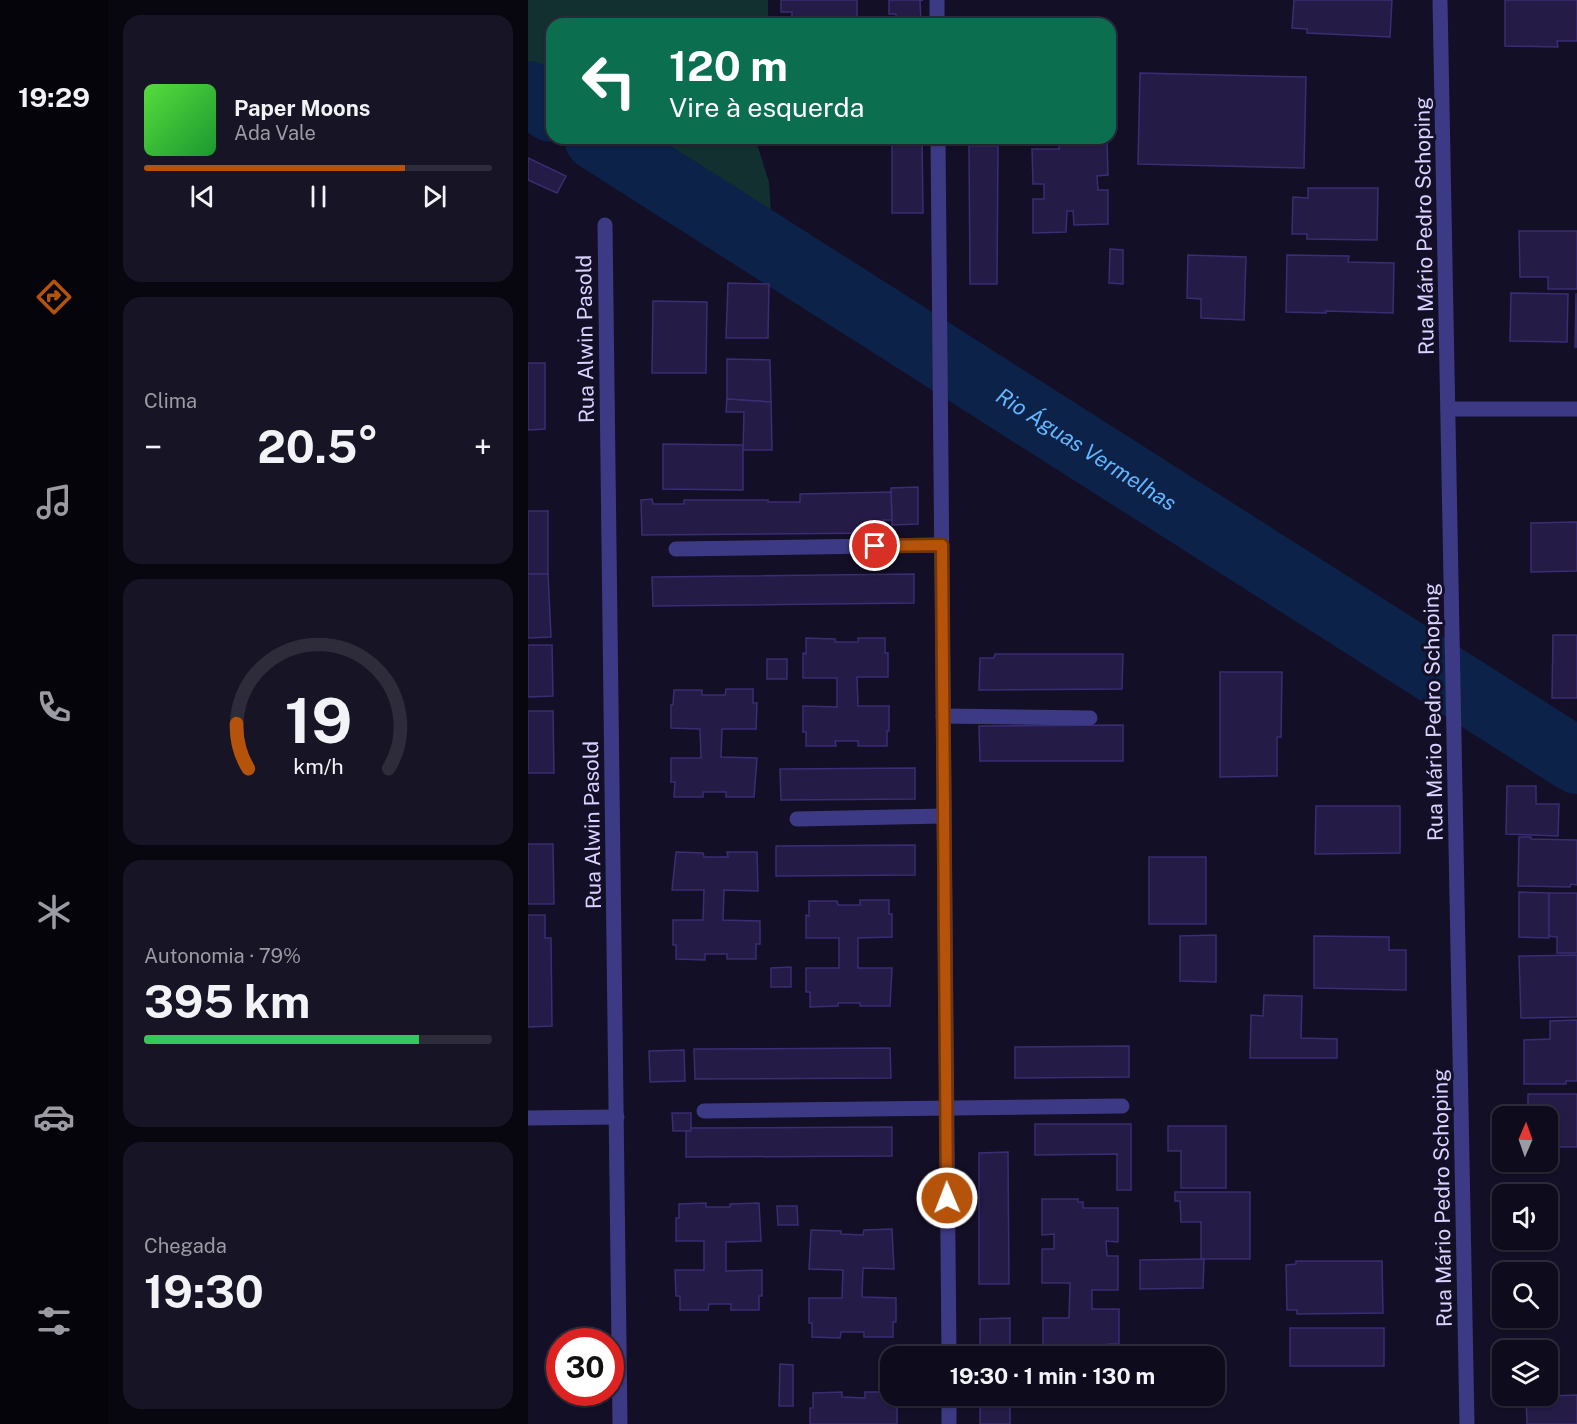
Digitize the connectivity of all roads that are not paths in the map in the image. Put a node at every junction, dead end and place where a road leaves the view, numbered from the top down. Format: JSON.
{"nodes":[{"id":1,"x":937,"y":0,"type":"edge"},
{"id":2,"x":1440,"y":0,"type":"edge"},
{"id":3,"x":938,"y":18,"type":"edge"},
{"id":4,"x":938,"y":144,"type":"edge"},
{"id":5,"x":605,"y":225,"type":"dead end"},
{"id":6,"x":1448,"y":409,"type":"junction"},
{"id":7,"x":1577,"y":409,"type":"edge"},
{"id":8,"x":942,"y":545,"type":"junction"},
{"id":9,"x":676,"y":549,"type":"dead end"},
{"id":10,"x":943,"y":716,"type":"junction"},
{"id":11,"x":1090,"y":718,"type":"dead end"},
{"id":12,"x":944,"y":816,"type":"junction"},
{"id":13,"x":797,"y":819,"type":"dead end"},
{"id":14,"x":1122,"y":1106,"type":"dead end"},
{"id":15,"x":946,"y":1108,"type":"junction"},
{"id":16,"x":704,"y":1111,"type":"dead end"},
{"id":17,"x":616,"y":1117,"type":"junction"},
{"id":18,"x":528,"y":1118,"type":"edge"},
{"id":19,"x":949,"y":1346,"type":"edge"},
{"id":20,"x":949,"y":1406,"type":"edge"},
{"id":21,"x":620,"y":1424,"type":"edge"},
{"id":22,"x":949,"y":1424,"type":"edge"},
{"id":23,"x":1467,"y":1424,"type":"edge"}],
"edges":[{"from":1,"to":3,"type":"street"},
{"from":2,"to":6,"type":"street","name":"Rua Mário Pedro Schoping"},
{"from":4,"to":8,"type":"street"},
{"from":5,"to":17,"type":"street","name":"Rua Alwin Pasold"},
{"from":6,"to":7,"type":"street"},
{"from":6,"to":23,"type":"street","name":"Rua Mário Pedro Schoping"},
{"from":8,"to":9,"type":"street"},
{"from":8,"to":10,"type":"street"},
{"from":10,"to":11,"type":"street"},
{"from":10,"to":12,"type":"street"},
{"from":12,"to":13,"type":"street"},
{"from":12,"to":15,"type":"street"},
{"from":14,"to":15,"type":"street"},
{"from":15,"to":16,"type":"street"},
{"from":15,"to":19,"type":"street"},
{"from":17,"to":18,"type":"street"},
{"from":17,"to":21,"type":"street","name":"Rua Alwin Pasold"},
{"from":20,"to":22,"type":"street"}]}
